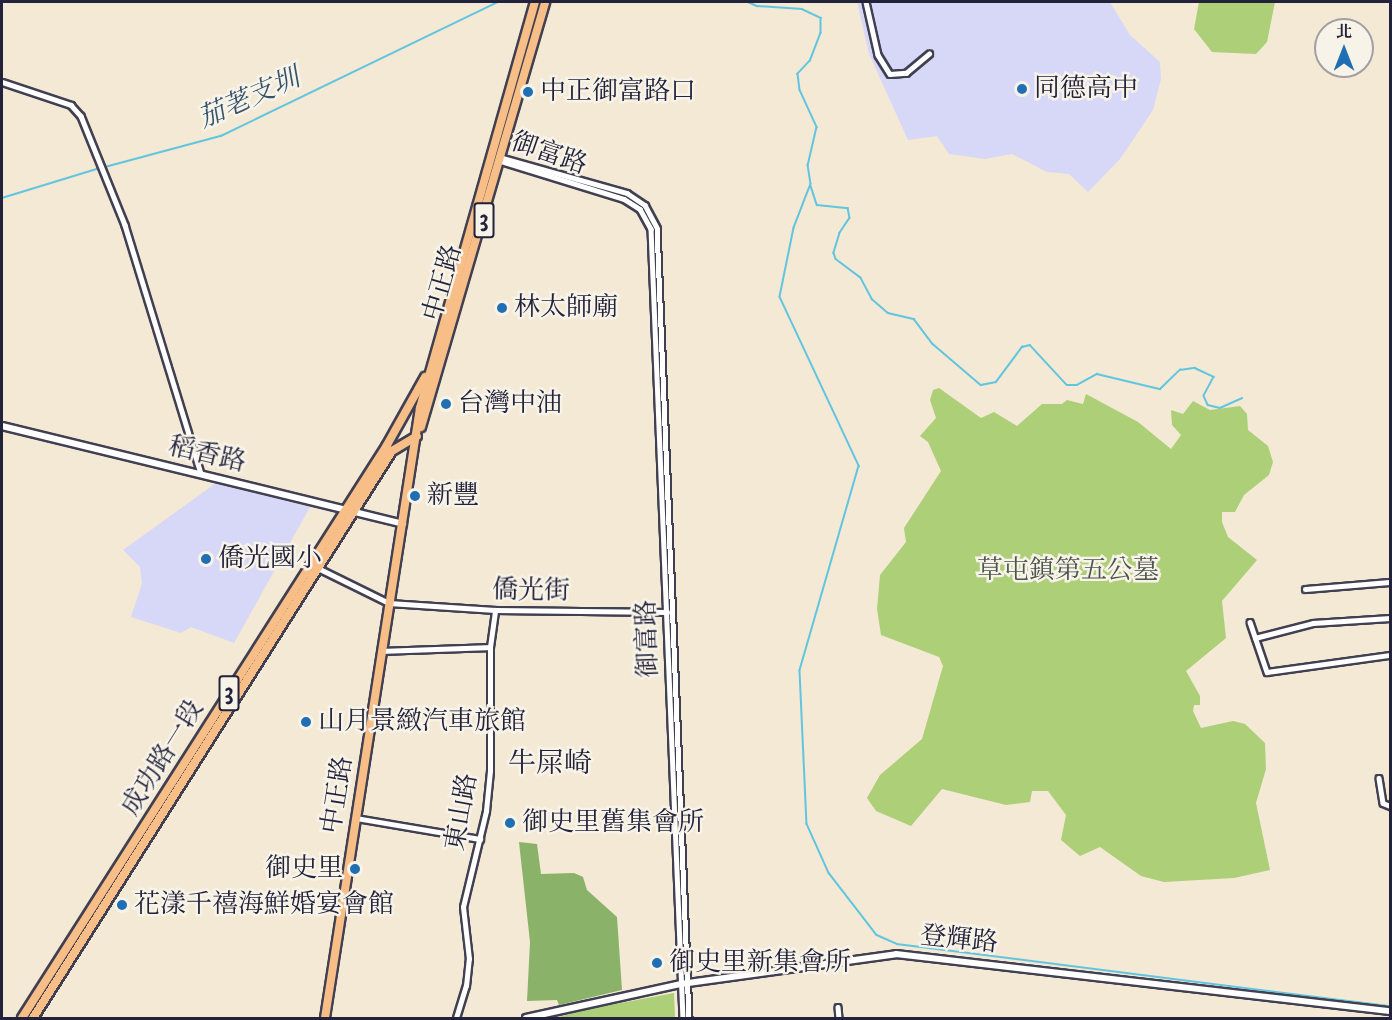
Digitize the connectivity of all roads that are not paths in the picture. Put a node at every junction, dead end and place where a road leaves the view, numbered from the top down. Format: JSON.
{"nodes":[{"id":1,"x":535,"y":2,"type":"edge"},
{"id":2,"x":545,"y":2,"type":"edge"},
{"id":3,"x":866,"y":2,"type":"edge"},
{"id":4,"x":929,"y":54,"type":"dead end"},
{"id":5,"x":2,"y":82,"type":"edge"},
{"id":6,"x":499,"y":158,"type":"junction"},
{"id":7,"x":431,"y":365,"type":"junction"},
{"id":8,"x":2,"y":426,"type":"edge"},
{"id":9,"x":417,"y":436,"type":"junction"},
{"id":10,"x":201,"y":473,"type":"junction"},
{"id":11,"x":347,"y":507,"type":"junction"},
{"id":12,"x":357,"y":510,"type":"junction"},
{"id":13,"x":403,"y":524,"type":"junction"},
{"id":14,"x":314,"y":567,"type":"junction"},
{"id":15,"x":1390,"y":582,"type":"edge"},
{"id":16,"x":1305,"y":589,"type":"dead end"},
{"id":17,"x":389,"y":603,"type":"junction"},
{"id":18,"x":495,"y":610,"type":"junction"},
{"id":19,"x":670,"y":612,"type":"junction"},
{"id":20,"x":1390,"y":618,"type":"edge"},
{"id":21,"x":1251,"y":622,"type":"dead end"},
{"id":22,"x":1255,"y":638,"type":"junction"},
{"id":23,"x":490,"y":647,"type":"junction"},
{"id":24,"x":382,"y":651,"type":"junction"},
{"id":25,"x":1390,"y":656,"type":"edge"},
{"id":26,"x":1379,"y":778,"type":"dead end"},
{"id":27,"x":1389,"y":806,"type":"edge"},
{"id":28,"x":356,"y":818,"type":"junction"},
{"id":29,"x":480,"y":839,"type":"junction"},
{"id":30,"x":684,"y":984,"type":"junction"},
{"id":31,"x":838,"y":1007,"type":"dead end"},
{"id":32,"x":1390,"y":1011,"type":"edge"},
{"id":33,"x":22,"y":1018,"type":"edge"},
{"id":34,"x":33,"y":1018,"type":"edge"},
{"id":35,"x":325,"y":1018,"type":"edge"},
{"id":36,"x":456,"y":1018,"type":"edge"},
{"id":37,"x":526,"y":1018,"type":"edge"},
{"id":38,"x":683,"y":1018,"type":"edge"},
{"id":39,"x":688,"y":1018,"type":"edge"},
{"id":40,"x":839,"y":1018,"type":"edge"}],
"edges":[{"from":1,"to":6,"type":"main road","name":"中正路","number":"3"},
{"from":2,"to":6,"type":"main road","name":"中正路","number":"3"},
{"from":3,"to":4,"type":"street"},
{"from":5,"to":10,"type":"street"},
{"from":6,"to":7,"type":"main road","name":"中正路","number":"3"},
{"from":6,"to":9,"type":"main road","name":"中正路","number":"3"},
{"from":6,"to":19,"type":"street","name":"御富路"},
{"from":7,"to":9,"type":"main road","name":"中正路","number":"3"},
{"from":7,"to":11,"type":"main road","name":"成功路一段","number":"3"},
{"from":8,"to":10,"type":"street","name":"稻香路"},
{"from":9,"to":12,"type":"main road","name":"成功路一段","number":"3"},
{"from":9,"to":13,"type":"main road","name":"中正路"},
{"from":10,"to":11,"type":"street","name":"稻香路"},
{"from":11,"to":12,"type":"street","name":"稻香路"},
{"from":11,"to":14,"type":"main road","name":"成功路一段","number":"3"},
{"from":12,"to":13,"type":"street","name":"稻香路"},
{"from":12,"to":14,"type":"main road","name":"成功路一段","number":"3"},
{"from":13,"to":17,"type":"main road","name":"中正路"},
{"from":14,"to":17,"type":"street"},
{"from":14,"to":33,"type":"main road","name":"成功路一段","number":"3"},
{"from":14,"to":34,"type":"main road","name":"成功路一段","number":"3"},
{"from":15,"to":16,"type":"street"},
{"from":17,"to":18,"type":"street","name":"僑光街"},
{"from":17,"to":24,"type":"main road","name":"中正路"},
{"from":18,"to":19,"type":"street","name":"僑光街"},
{"from":18,"to":23,"type":"street","name":"東山路"},
{"from":19,"to":30,"type":"street","name":"御富路"},
{"from":20,"to":22,"type":"street"},
{"from":21,"to":22,"type":"street"},
{"from":22,"to":25,"type":"street"},
{"from":23,"to":24,"type":"street"},
{"from":23,"to":29,"type":"street","name":"東山路"},
{"from":24,"to":28,"type":"main road","name":"中正路"},
{"from":26,"to":27,"type":"street"},
{"from":28,"to":29,"type":"street"},
{"from":28,"to":35,"type":"main road","name":"中正路"},
{"from":29,"to":36,"type":"street","name":"東山路"},
{"from":30,"to":32,"type":"street","name":"登輝路"},
{"from":30,"to":37,"type":"street","name":"登輝路"},
{"from":30,"to":38,"type":"street","name":"御富路"},
{"from":30,"to":39,"type":"street","name":"御富路"},
{"from":31,"to":40,"type":"street"}]}
